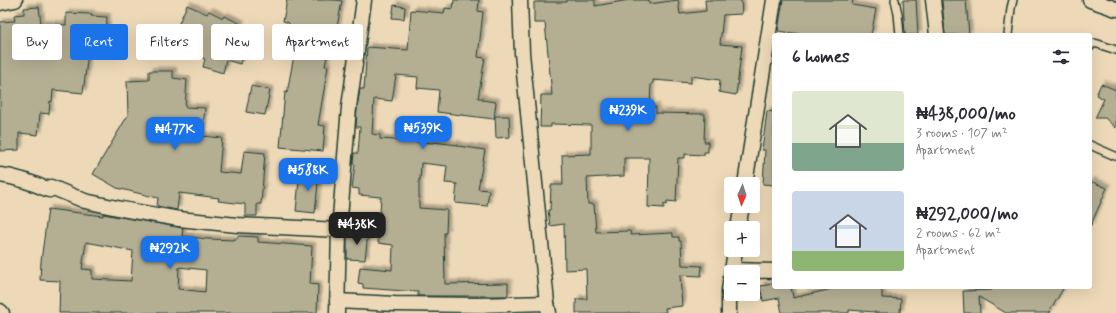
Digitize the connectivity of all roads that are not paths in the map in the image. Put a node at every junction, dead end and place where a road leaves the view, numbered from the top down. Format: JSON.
{"nodes":[{"id":1,"x":16,"y":0,"type":"edge"},
{"id":2,"x":364,"y":0,"type":"edge"},
{"id":3,"x":520,"y":0,"type":"edge"},
{"id":4,"x":774,"y":0,"type":"edge"},
{"id":5,"x":895,"y":0,"type":"edge"},
{"id":6,"x":933,"y":0,"type":"edge"},
{"id":7,"x":1013,"y":0,"type":"edge"},
{"id":8,"x":1090,"y":0,"type":"edge"},
{"id":9,"x":0,"y":3,"type":"edge"},
{"id":10,"x":1116,"y":9,"type":"edge"},
{"id":11,"x":900,"y":33,"type":"edge"},
{"id":12,"x":936,"y":33,"type":"edge"},
{"id":13,"x":1008,"y":33,"type":"edge"},
{"id":14,"x":1092,"y":44,"type":"edge"},
{"id":15,"x":1116,"y":50,"type":"edge"},
{"id":16,"x":1092,"y":145,"type":"edge"},
{"id":17,"x":1116,"y":156,"type":"edge"},
{"id":18,"x":0,"y":175,"type":"edge"},
{"id":19,"x":746,"y":177,"type":"edge"},
{"id":20,"x":339,"y":230,"type":"junction"},
{"id":21,"x":760,"y":271,"type":"edge"},
{"id":22,"x":772,"y":271,"type":"edge"},
{"id":23,"x":729,"y":301,"type":"edge"},
{"id":24,"x":337,"y":307,"type":"edge"},
{"id":25,"x":548,"y":308,"type":"edge"},
{"id":26,"x":729,"y":313,"type":"edge"}],
"edges":[{"from":1,"to":9,"type":"street"},
{"from":2,"to":20,"type":"street"},
{"from":3,"to":25,"type":"street"},
{"from":4,"to":19,"type":"street"},
{"from":5,"to":11,"type":"lane"},
{"from":6,"to":12,"type":"street"},
{"from":7,"to":13,"type":"lane"},
{"from":8,"to":10,"type":"street"},
{"from":14,"to":15,"type":"lane"},
{"from":16,"to":17,"type":"lane"},
{"from":18,"to":20,"type":"street"},
{"from":20,"to":24,"type":"street"},
{"from":21,"to":22,"type":"street"},
{"from":23,"to":26,"type":"street"},
{"from":24,"to":25,"type":"street"}]}
